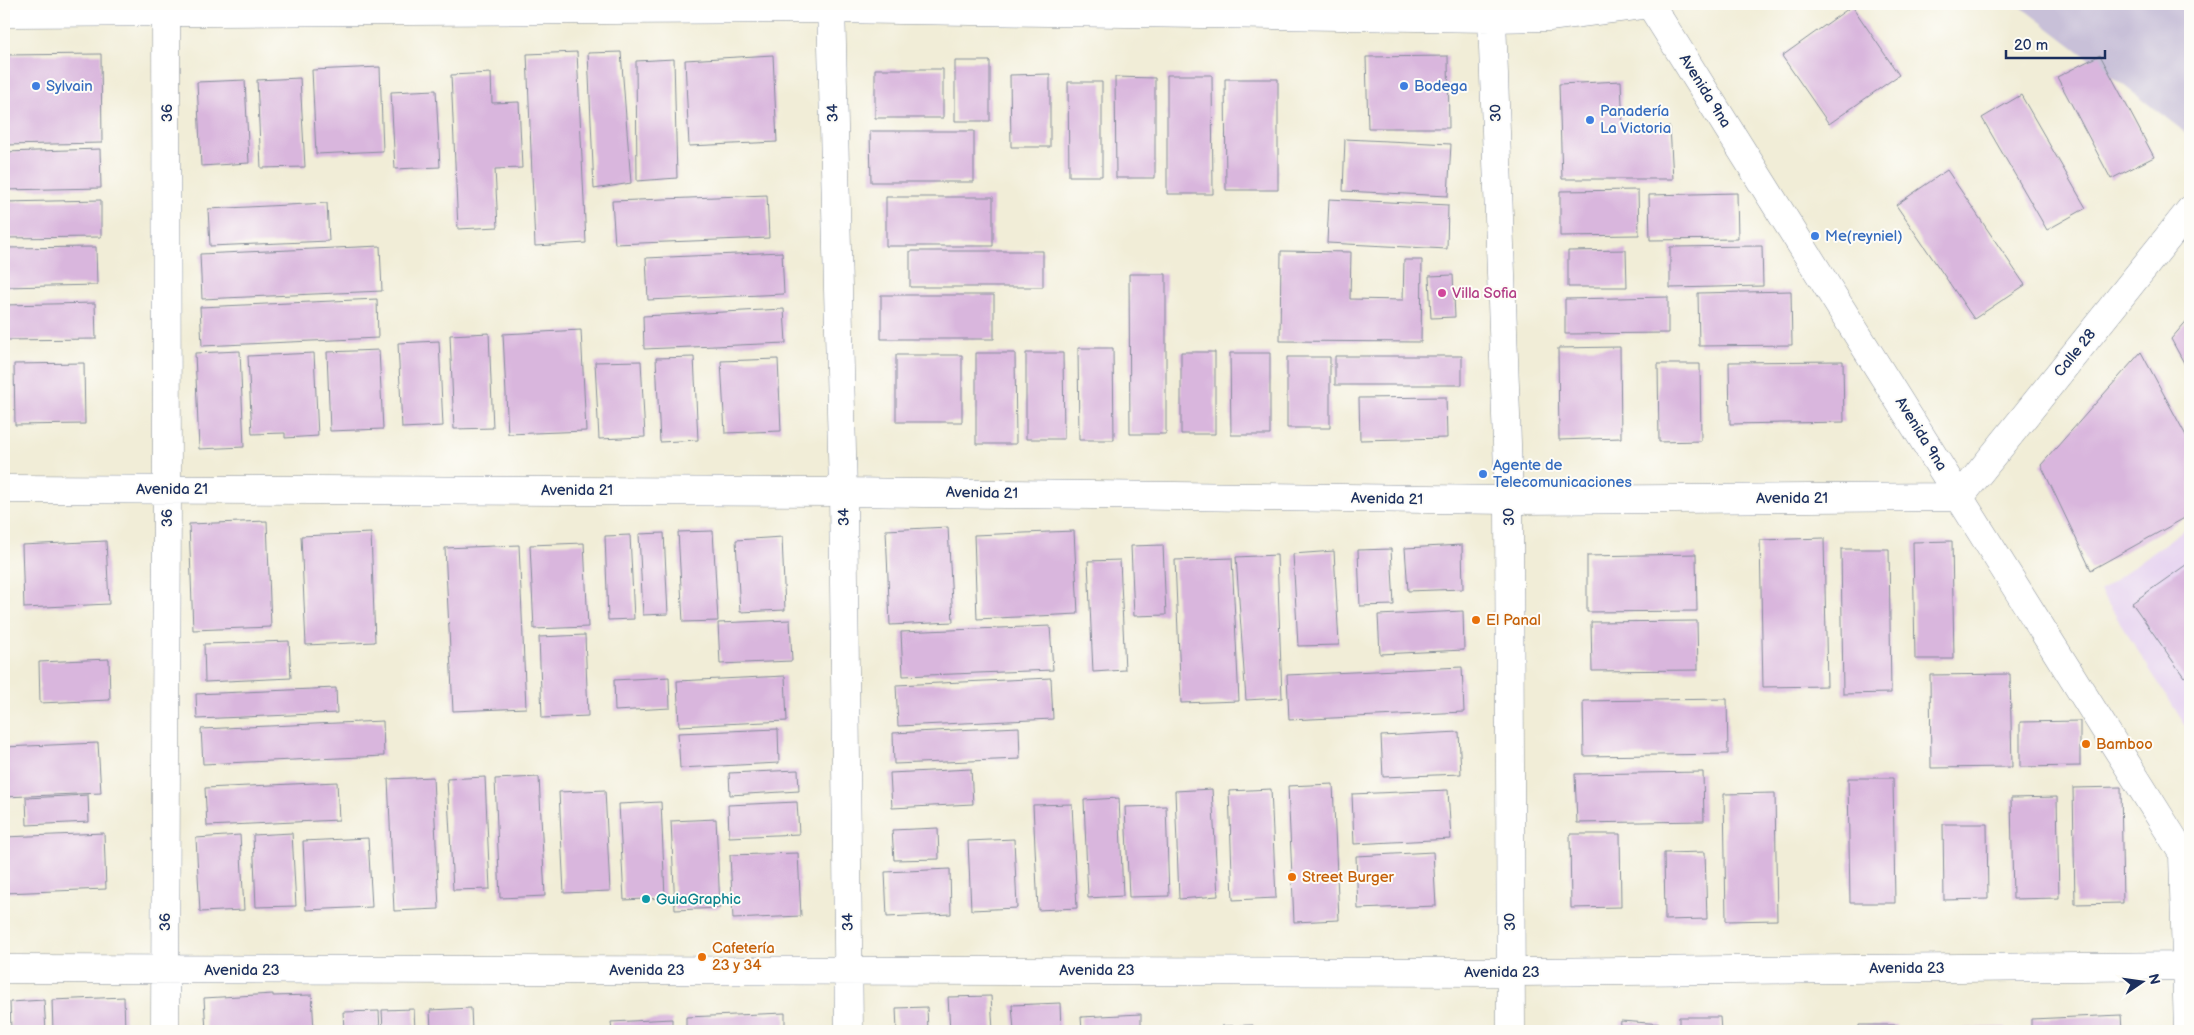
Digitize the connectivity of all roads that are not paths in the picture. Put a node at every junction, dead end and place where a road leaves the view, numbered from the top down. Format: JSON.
{"nodes":[{"id":1,"x":1645,"y":4,"type":"edge"},
{"id":2,"x":1650,"y":4,"type":"edge"},
{"id":3,"x":831,"y":7,"type":"edge"},
{"id":4,"x":166,"y":8,"type":"edge"},
{"id":5,"x":1493,"y":11,"type":"edge"},
{"id":6,"x":4,"y":13,"type":"edge"},
{"id":7,"x":2190,"y":210,"type":"edge"},
{"id":8,"x":4,"y":489,"type":"edge"},
{"id":9,"x":167,"y":489,"type":"junction"},
{"id":10,"x":843,"y":492,"type":"junction"},
{"id":11,"x":1960,"y":497,"type":"junction"},
{"id":12,"x":1509,"y":500,"type":"junction"},
{"id":13,"x":2187,"y":859,"type":"edge"},
{"id":14,"x":2189,"y":966,"type":"edge"},
{"id":15,"x":4,"y":969,"type":"edge"},
{"id":16,"x":165,"y":970,"type":"junction"},
{"id":17,"x":849,"y":970,"type":"junction"},
{"id":18,"x":1511,"y":972,"type":"junction"},
{"id":19,"x":2189,"y":1022,"type":"edge"},
{"id":20,"x":165,"y":1031,"type":"edge"},
{"id":21,"x":848,"y":1031,"type":"edge"},
{"id":22,"x":1511,"y":1031,"type":"edge"}],
"edges":[{"from":1,"to":2,"type":"street"},
{"from":2,"to":5,"type":"street"},
{"from":2,"to":11,"type":"street","name":"Avenida 9na"},
{"from":3,"to":4,"type":"street"},
{"from":3,"to":5,"type":"street"},
{"from":3,"to":10,"type":"street","name":"34"},
{"from":4,"to":6,"type":"street"},
{"from":4,"to":9,"type":"street","name":"36"},
{"from":5,"to":12,"type":"street","name":"30"},
{"from":7,"to":11,"type":"street","name":"Calle 28"},
{"from":8,"to":9,"type":"street","name":"Avenida 21"},
{"from":9,"to":10,"type":"street","name":"Avenida 21"},
{"from":9,"to":16,"type":"street","name":"36"},
{"from":10,"to":12,"type":"street","name":"Avenida 21"},
{"from":10,"to":17,"type":"street","name":"34"},
{"from":11,"to":12,"type":"street","name":"Avenida 21"},
{"from":11,"to":13,"type":"street","name":"Avenida 9na"},
{"from":12,"to":18,"type":"street","name":"30"},
{"from":13,"to":14,"type":"street"},
{"from":14,"to":18,"type":"street","name":"Avenida 23"},
{"from":14,"to":19,"type":"street"},
{"from":15,"to":16,"type":"street","name":"Avenida 23"},
{"from":16,"to":17,"type":"street","name":"Avenida 23"},
{"from":16,"to":20,"type":"street","name":"36"},
{"from":17,"to":18,"type":"street","name":"Avenida 23"},
{"from":17,"to":21,"type":"street","name":"34"},
{"from":18,"to":22,"type":"street","name":"30"}]}
